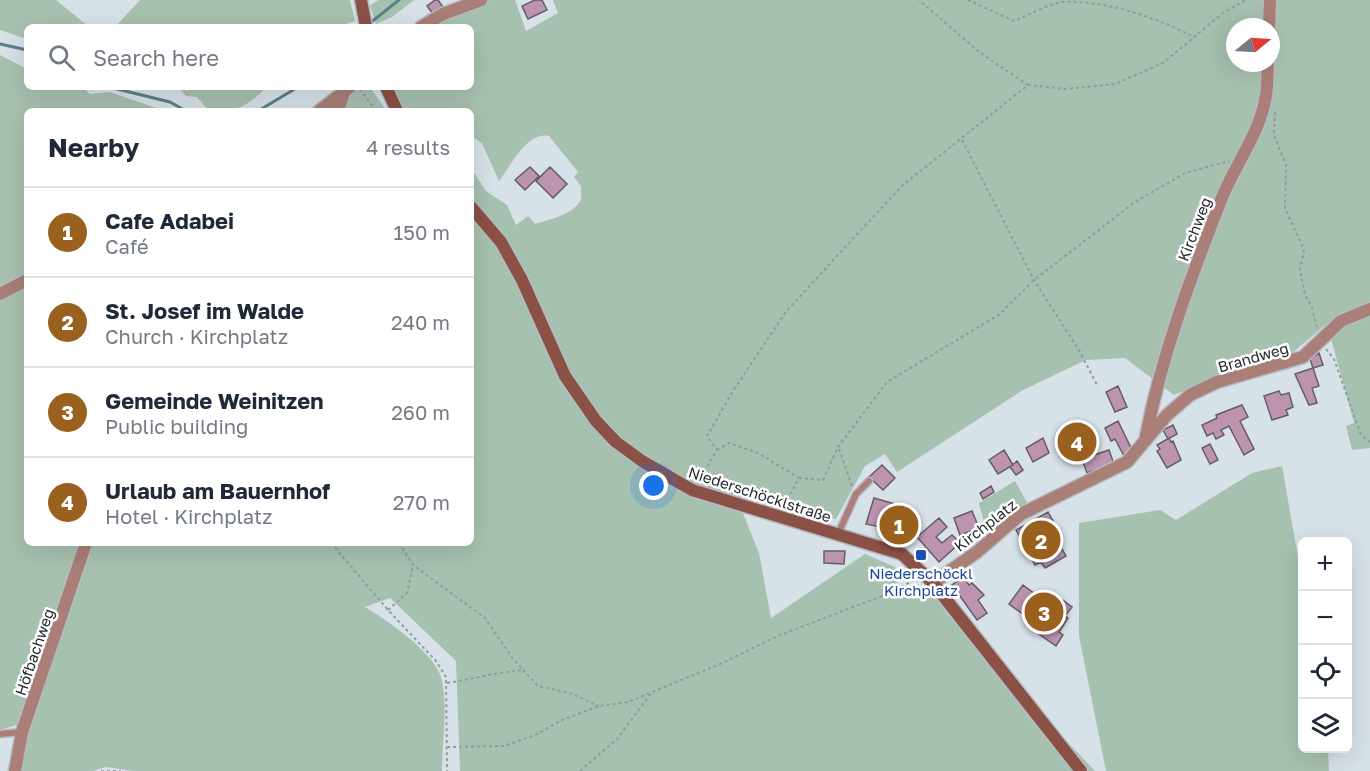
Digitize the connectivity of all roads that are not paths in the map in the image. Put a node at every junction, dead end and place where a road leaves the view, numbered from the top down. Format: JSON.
{"nodes":[{"id":1,"x":481,"y":0,"type":"edge"},
{"id":2,"x":1270,"y":0,"type":"edge"},
{"id":3,"x":362,"y":4,"type":"edge"},
{"id":4,"x":1269,"y":18,"type":"edge"},
{"id":5,"x":365,"y":24,"type":"edge"},
{"id":6,"x":426,"y":24,"type":"edge"},
{"id":7,"x":1267,"y":72,"type":"edge"},
{"id":8,"x":346,"y":90,"type":"edge"},
{"id":9,"x":347,"y":90,"type":"edge"},
{"id":10,"x":387,"y":90,"type":"edge"},
{"id":11,"x":323,"y":108,"type":"edge"},
{"id":12,"x":339,"y":108,"type":"edge"},
{"id":13,"x":396,"y":108,"type":"edge"},
{"id":14,"x":474,"y":210,"type":"edge"},
{"id":15,"x":24,"y":282,"type":"edge"},
{"id":16,"x":0,"y":294,"type":"edge"},
{"id":17,"x":1370,"y":309,"type":"edge"},
{"id":18,"x":1152,"y":409,"type":"junction"},
{"id":19,"x":1167,"y":415,"type":"junction"},
{"id":20,"x":1146,"y":437,"type":"junction"},
{"id":21,"x":869,"y":481,"type":"dead end"},
{"id":22,"x":838,"y":534,"type":"junction"},
{"id":23,"x":85,"y":546,"type":"edge"},
{"id":24,"x":933,"y":583,"type":"junction"},
{"id":25,"x":22,"y":732,"type":"junction"},
{"id":26,"x":0,"y":734,"type":"edge"},
{"id":27,"x":15,"y":771,"type":"edge"},
{"id":28,"x":1081,"y":771,"type":"edge"}],
"edges":[{"from":1,"to":6,"type":"street"},
{"from":2,"to":4,"type":"street"},
{"from":3,"to":5,"type":"main road"},
{"from":7,"to":18,"type":"street","name":"Kirchweg"},
{"from":8,"to":11,"type":"street"},
{"from":9,"to":12,"type":"street"},
{"from":10,"to":13,"type":"main road"},
{"from":14,"to":22,"type":"main road","name":"Niederschöcklstraße"},
{"from":15,"to":16,"type":"street"},
{"from":17,"to":19,"type":"street","name":"Brandweg"},
{"from":18,"to":19,"type":"street"},
{"from":18,"to":20,"type":"street","name":"Kirchweg"},
{"from":19,"to":20,"type":"street","name":"Brandweg"},
{"from":20,"to":24,"type":"street","name":"Kirchplatz"},
{"from":21,"to":22,"type":"lane"},
{"from":22,"to":24,"type":"main road","name":"Niederschöcklstraße"},
{"from":23,"to":25,"type":"street","name":"Höfbachweg"},
{"from":24,"to":28,"type":"main road","name":"Niederschöcklstraße"},
{"from":25,"to":26,"type":"lane"},
{"from":25,"to":27,"type":"street","name":"Höfbachweg"}]}
